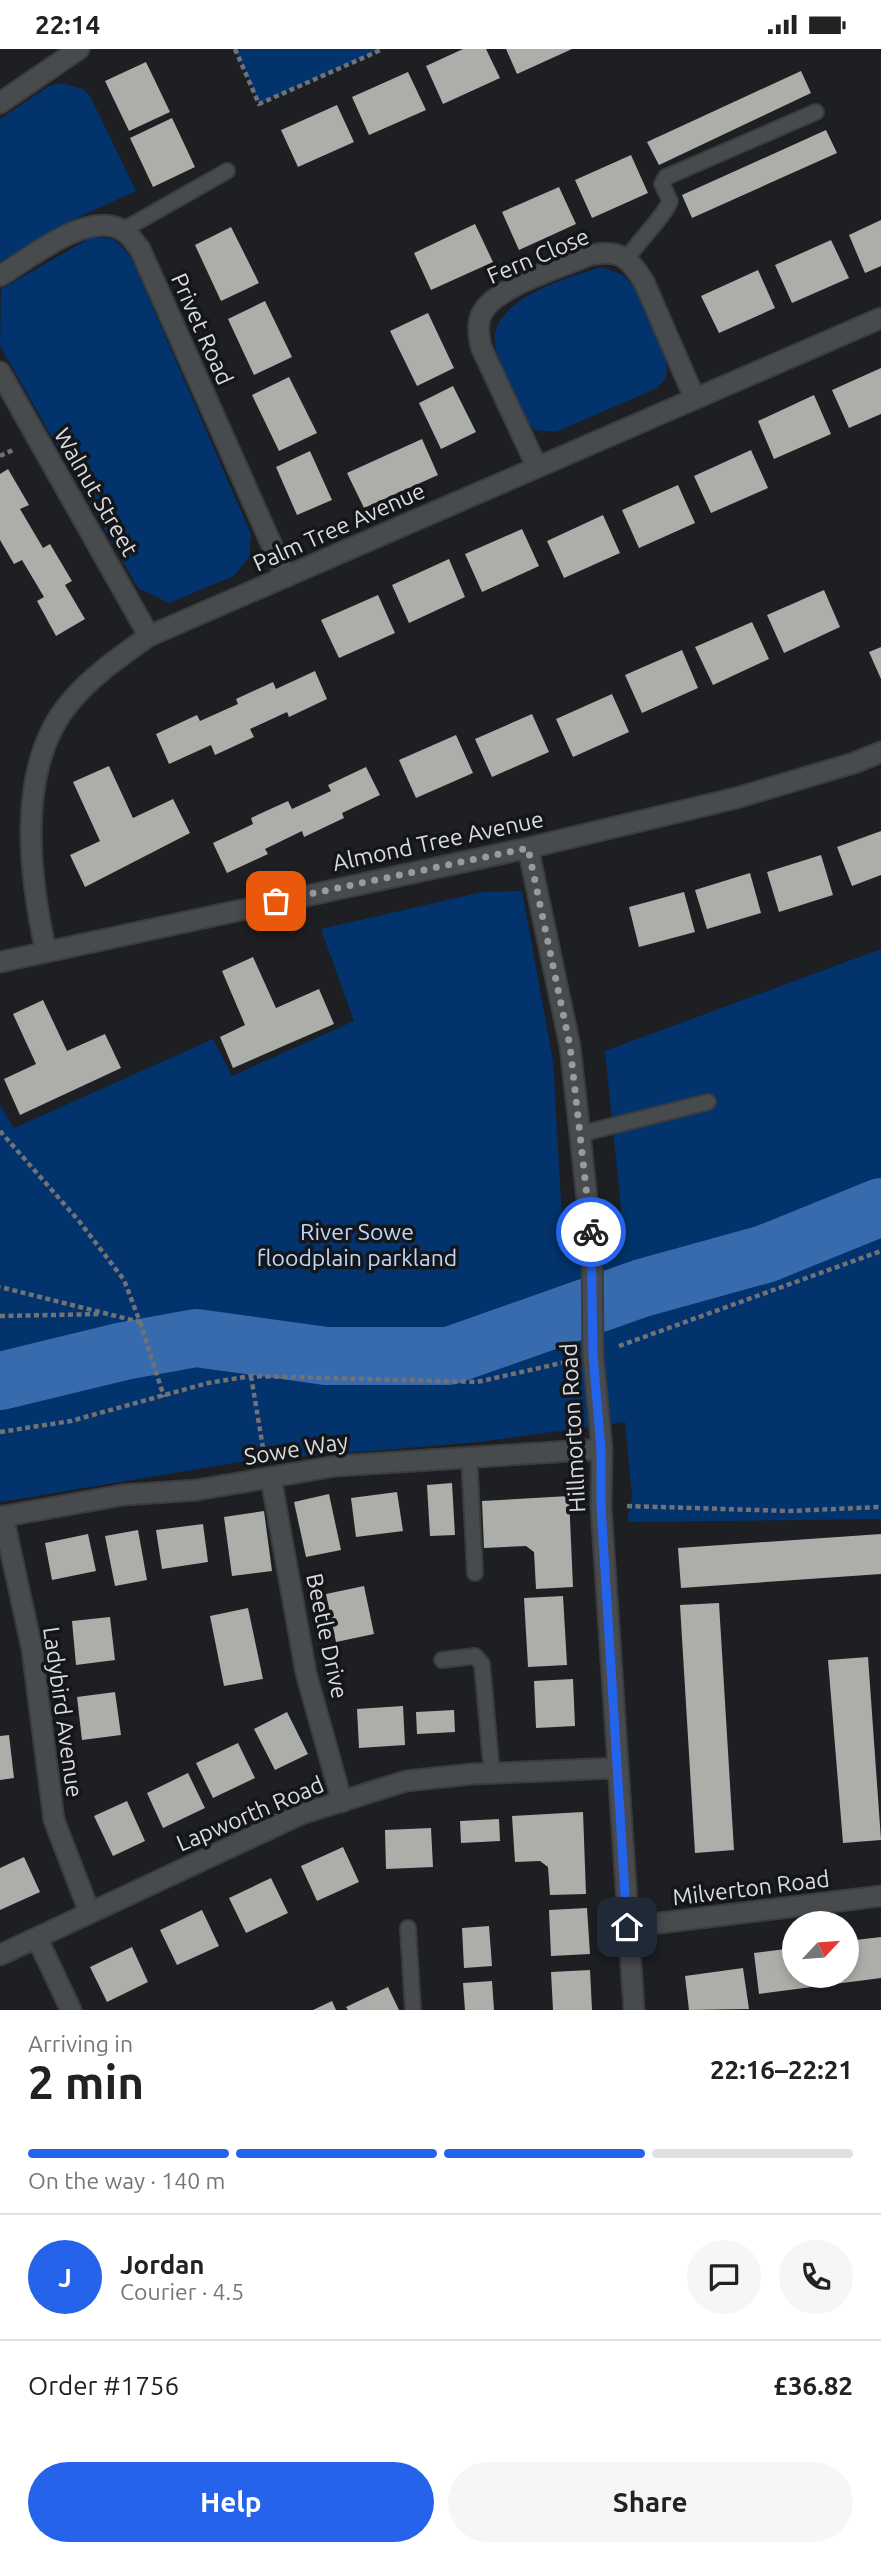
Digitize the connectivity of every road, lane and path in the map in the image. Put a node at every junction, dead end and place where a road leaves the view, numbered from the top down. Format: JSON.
{"nodes":[{"id":1,"x":79,"y":49,"type":"edge"},
{"id":2,"x":235,"y":49,"type":"edge"},
{"id":3,"x":383,"y":49,"type":"edge"},
{"id":4,"x":0,"y":103,"type":"edge"},
{"id":5,"x":816,"y":112,"type":"dead end"},
{"id":6,"x":227,"y":171,"type":"dead end"},
{"id":7,"x":123,"y":230,"type":"junction"},
{"id":8,"x":628,"y":257,"type":"junction"},
{"id":9,"x":0,"y":276,"type":"edge"},
{"id":10,"x":881,"y":318,"type":"edge"},
{"id":11,"x":0,"y":372,"type":"edge"},
{"id":12,"x":695,"y":399,"type":"junction"},
{"id":13,"x":537,"y":467,"type":"junction"},
{"id":14,"x":286,"y":577,"type":"junction"},
{"id":15,"x":149,"y":636,"type":"junction"},
{"id":16,"x":881,"y":751,"type":"edge"},
{"id":17,"x":528,"y":848,"type":"junction"},
{"id":18,"x":46,"y":952,"type":"junction"},
{"id":19,"x":0,"y":962,"type":"edge"},
{"id":20,"x":708,"y":1102,"type":"dead end"},
{"id":21,"x":0,"y":1132,"type":"edge"},
{"id":22,"x":580,"y":1134,"type":"junction"},
{"id":23,"x":881,"y":1251,"type":"edge"},
{"id":24,"x":0,"y":1287,"type":"edge"},
{"id":25,"x":108,"y":1314,"type":"junction"},
{"id":26,"x":0,"y":1316,"type":"edge"},
{"id":27,"x":140,"y":1322,"type":"junction"},
{"id":28,"x":593,"y":1355,"type":"junction"},
{"id":29,"x":251,"y":1376,"type":"junction"},
{"id":30,"x":164,"y":1397,"type":"junction"},
{"id":31,"x":0,"y":1432,"type":"edge"},
{"id":32,"x":601,"y":1449,"type":"junction"},
{"id":33,"x":469,"y":1456,"type":"junction"},
{"id":34,"x":271,"y":1478,"type":"junction"},
{"id":35,"x":601,"y":1506,"type":"junction"},
{"id":36,"x":881,"y":1507,"type":"edge"},
{"id":37,"x":1,"y":1517,"type":"edge"},
{"id":38,"x":475,"y":1573,"type":"dead end"},
{"id":39,"x":442,"y":1660,"type":"dead end"},
{"id":40,"x":618,"y":1768,"type":"junction"},
{"id":41,"x":492,"y":1774,"type":"junction"},
{"id":42,"x":342,"y":1802,"type":"junction"},
{"id":43,"x":881,"y":1896,"type":"edge"},
{"id":44,"x":89,"y":1911,"type":"junction"},
{"id":45,"x":627,"y":1927,"type":"junction"},
{"id":46,"x":408,"y":1928,"type":"dead end"},
{"id":47,"x":37,"y":1938,"type":"junction"},
{"id":48,"x":0,"y":1955,"type":"edge"},
{"id":49,"x":71,"y":2010,"type":"edge"},
{"id":50,"x":413,"y":2010,"type":"edge"},
{"id":51,"x":634,"y":2010,"type":"edge"}],
"edges":[{"from":1,"to":4,"type":"street"},
{"from":2,"to":3,"type":"path"},
{"from":5,"to":8,"type":"lane"},
{"from":6,"to":7,"type":"lane"},
{"from":7,"to":9,"type":"street"},
{"from":7,"to":14,"type":"street","name":"Privet Road"},
{"from":8,"to":12,"type":"street"},
{"from":8,"to":13,"type":"street","name":"Fern Close"},
{"from":10,"to":12,"type":"street","name":"Palm Tree Avenue"},
{"from":11,"to":15,"type":"street","name":"Walnut Street"},
{"from":12,"to":13,"type":"street","name":"Palm Tree Avenue"},
{"from":13,"to":14,"type":"street","name":"Palm Tree Avenue"},
{"from":14,"to":15,"type":"street","name":"Palm Tree Avenue"},
{"from":15,"to":18,"type":"street","name":"Palm Tree Avenue"},
{"from":16,"to":17,"type":"street","name":"Almond Tree Avenue"},
{"from":17,"to":18,"type":"street","name":"Almond Tree Avenue"},
{"from":17,"to":22,"type":"street","name":"Hillmorton Road"},
{"from":18,"to":19,"type":"street","name":"Almond Tree Avenue"},
{"from":20,"to":22,"type":"lane"},
{"from":21,"to":27,"type":"path"},
{"from":22,"to":28,"type":"street","name":"Hillmorton Road"},
{"from":23,"to":28,"type":"path"},
{"from":24,"to":25,"type":"path"},
{"from":25,"to":26,"type":"path"},
{"from":25,"to":27,"type":"path"},
{"from":27,"to":30,"type":"path"},
{"from":28,"to":29,"type":"path"},
{"from":28,"to":32,"type":"street","name":"Hillmorton Road"},
{"from":29,"to":30,"type":"path"},
{"from":29,"to":34,"type":"path"},
{"from":30,"to":31,"type":"path"},
{"from":32,"to":33,"type":"street","name":"Sowe Way"},
{"from":32,"to":35,"type":"street","name":"Hillmorton Road"},
{"from":33,"to":34,"type":"street","name":"Sowe Way"},
{"from":33,"to":38,"type":"lane"},
{"from":34,"to":37,"type":"street","name":"Sowe Way"},
{"from":34,"to":42,"type":"street","name":"Beetle Drive"},
{"from":35,"to":36,"type":"path"},
{"from":35,"to":40,"type":"street","name":"Hillmorton Road"},
{"from":37,"to":44,"type":"street","name":"Ladybird Avenue"},
{"from":39,"to":41,"type":"lane"},
{"from":40,"to":41,"type":"street","name":"Lapworth Road"},
{"from":40,"to":45,"type":"street","name":"Hillmorton Road"},
{"from":41,"to":42,"type":"street","name":"Lapworth Road"},
{"from":42,"to":44,"type":"street","name":"Lapworth Road"},
{"from":43,"to":45,"type":"street","name":"Milverton Road"},
{"from":44,"to":47,"type":"street","name":"Lapworth Road"},
{"from":45,"to":51,"type":"street","name":"Hillmorton Road"},
{"from":46,"to":50,"type":"lane"},
{"from":47,"to":48,"type":"street","name":"Lapworth Road"},
{"from":47,"to":49,"type":"street"}]}
